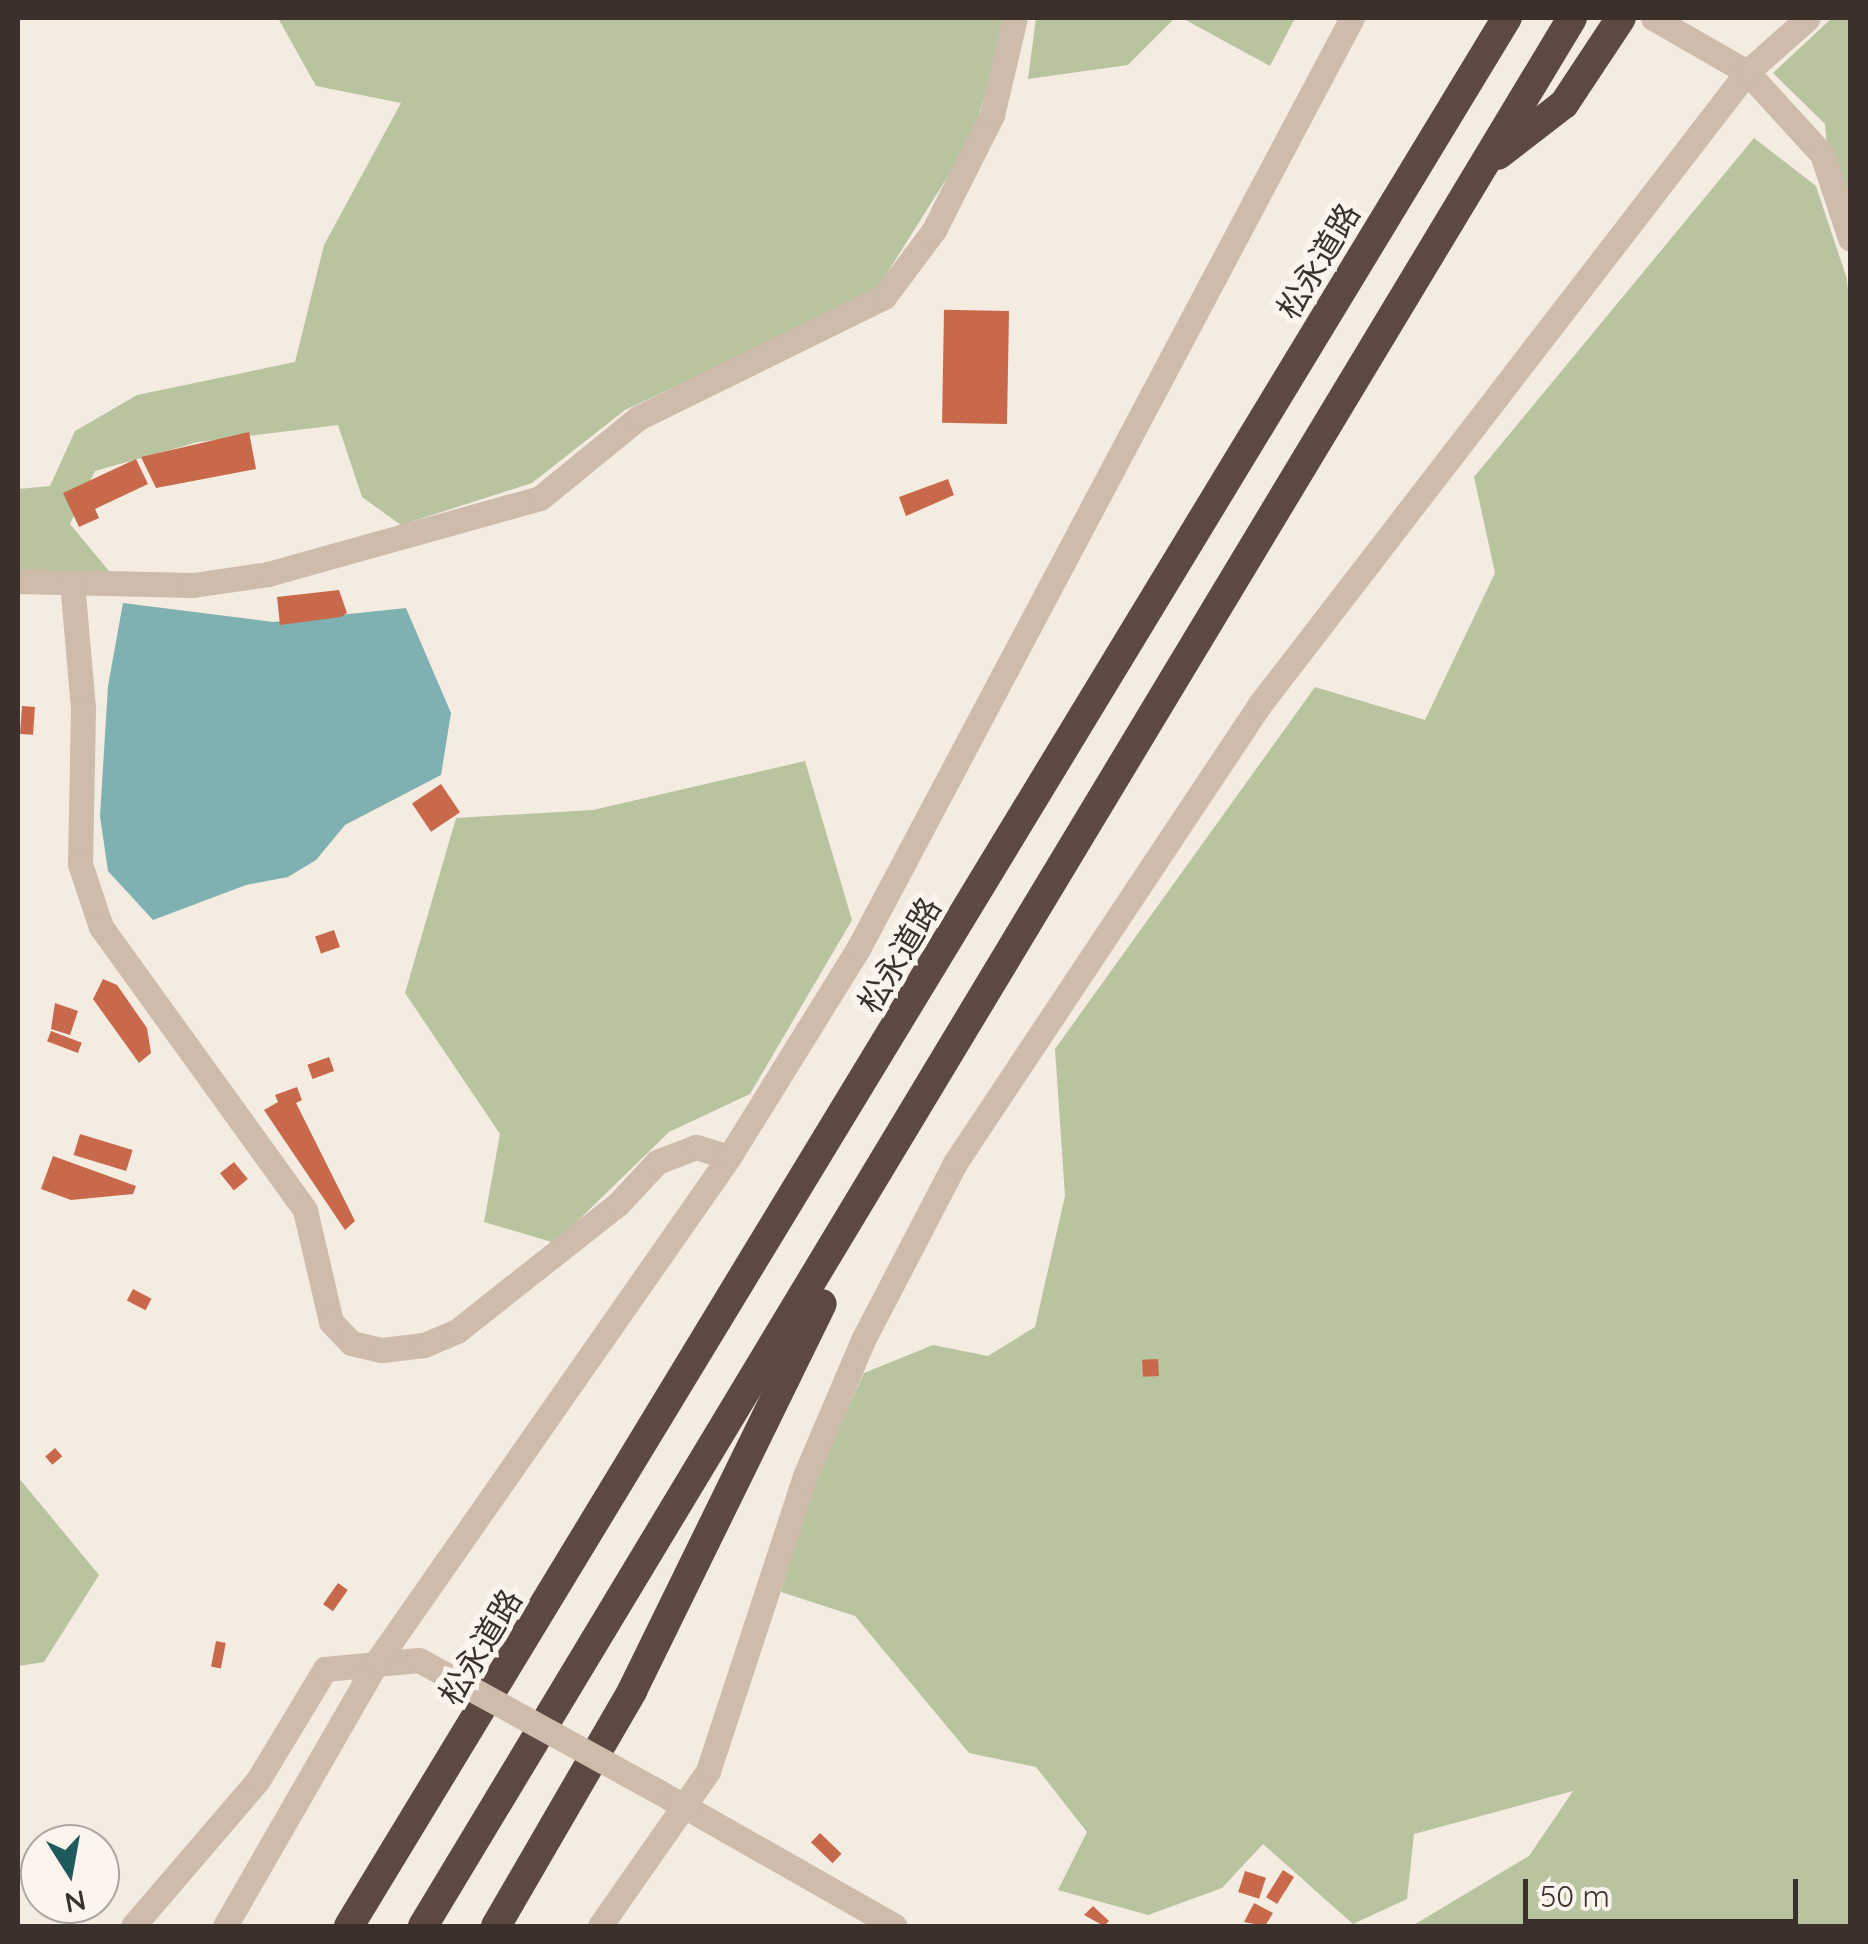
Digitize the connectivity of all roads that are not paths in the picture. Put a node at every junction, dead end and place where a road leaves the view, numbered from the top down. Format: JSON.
{"nodes":[{"id":1,"x":1015,"y":18,"type":"edge"},
{"id":2,"x":1352,"y":18,"type":"edge"},
{"id":3,"x":1506,"y":18,"type":"edge"},
{"id":4,"x":1572,"y":18,"type":"edge"},
{"id":5,"x":1622,"y":18,"type":"edge"},
{"id":6,"x":1653,"y":18,"type":"edge"},
{"id":7,"x":1808,"y":18,"type":"edge"},
{"id":8,"x":1747,"y":72,"type":"junction"},
{"id":9,"x":1482,"y":167,"type":"junction"},
{"id":10,"x":1850,"y":238,"type":"edge"},
{"id":11,"x":18,"y":581,"type":"edge"},
{"id":12,"x":72,"y":582,"type":"junction"},
{"id":13,"x":911,"y":1122,"type":"junction"},
{"id":14,"x":729,"y":1157,"type":"junction"},
{"id":15,"x":378,"y":1660,"type":"junction"},
{"id":16,"x":680,"y":1808,"type":"junction"},
{"id":17,"x":133,"y":1926,"type":"edge"},
{"id":18,"x":225,"y":1926,"type":"edge"},
{"id":19,"x":349,"y":1926,"type":"edge"},
{"id":20,"x":423,"y":1926,"type":"edge"},
{"id":21,"x":496,"y":1926,"type":"edge"},
{"id":22,"x":600,"y":1926,"type":"edge"},
{"id":23,"x":895,"y":1926,"type":"edge"}],
"edges":[{"from":1,"to":12,"type":"street"},
{"from":2,"to":14,"type":"street"},
{"from":3,"to":19,"type":"highway","name":"松永道路"},
{"from":4,"to":9,"type":"highway"},
{"from":5,"to":9,"type":"highway"},
{"from":6,"to":8,"type":"street"},
{"from":7,"to":8,"type":"street"},
{"from":8,"to":10,"type":"street"},
{"from":8,"to":16,"type":"street"},
{"from":9,"to":13,"type":"highway"},
{"from":11,"to":12,"type":"street"},
{"from":12,"to":14,"type":"street"},
{"from":13,"to":20,"type":"highway"},
{"from":13,"to":21,"type":"highway"},
{"from":14,"to":15,"type":"street"},
{"from":15,"to":16,"type":"street","bridge":true},
{"from":15,"to":17,"type":"street"},
{"from":15,"to":18,"type":"street"},
{"from":16,"to":22,"type":"street"},
{"from":16,"to":23,"type":"street"}]}
